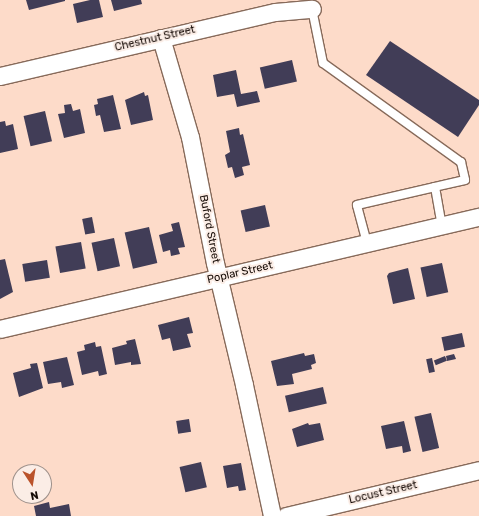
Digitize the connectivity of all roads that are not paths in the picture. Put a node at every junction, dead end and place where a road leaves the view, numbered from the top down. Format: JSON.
{"nodes":[{"id":1,"x":312,"y":9,"type":"joint"},
{"id":2,"x":161,"y":38,"type":"junction"},
{"id":3,"x":0,"y":76,"type":"edge"},
{"id":4,"x":435,"y":187,"type":"junction"},
{"id":5,"x":479,"y":217,"type":"edge"},
{"id":6,"x":442,"y":226,"type":"junction"},
{"id":7,"x":367,"y":244,"type":"junction"},
{"id":8,"x":218,"y":278,"type":"junction"},
{"id":9,"x":0,"y":329,"type":"edge"},
{"id":10,"x":479,"y":470,"type":"edge"},
{"id":11,"x":272,"y":516,"type":"edge"},
{"id":12,"x":286,"y":516,"type":"edge"}],
"edges":[{"from":1,"to":2,"type":"street","name":"Chestnut Street"},
{"from":1,"to":4,"type":"lane"},
{"from":2,"to":3,"type":"street","name":"Chestnut Street"},
{"from":2,"to":8,"type":"street","name":"Buford Street"},
{"from":4,"to":6,"type":"lane"},
{"from":4,"to":7,"type":"lane"},
{"from":5,"to":6,"type":"street","name":"Poplar Street"},
{"from":6,"to":7,"type":"street","name":"Poplar Street"},
{"from":7,"to":8,"type":"street","name":"Poplar Street"},
{"from":8,"to":9,"type":"street","name":"Poplar Street"},
{"from":8,"to":11,"type":"street","name":"Buford Street"},
{"from":10,"to":12,"type":"street","name":"Locust Street"}]}
